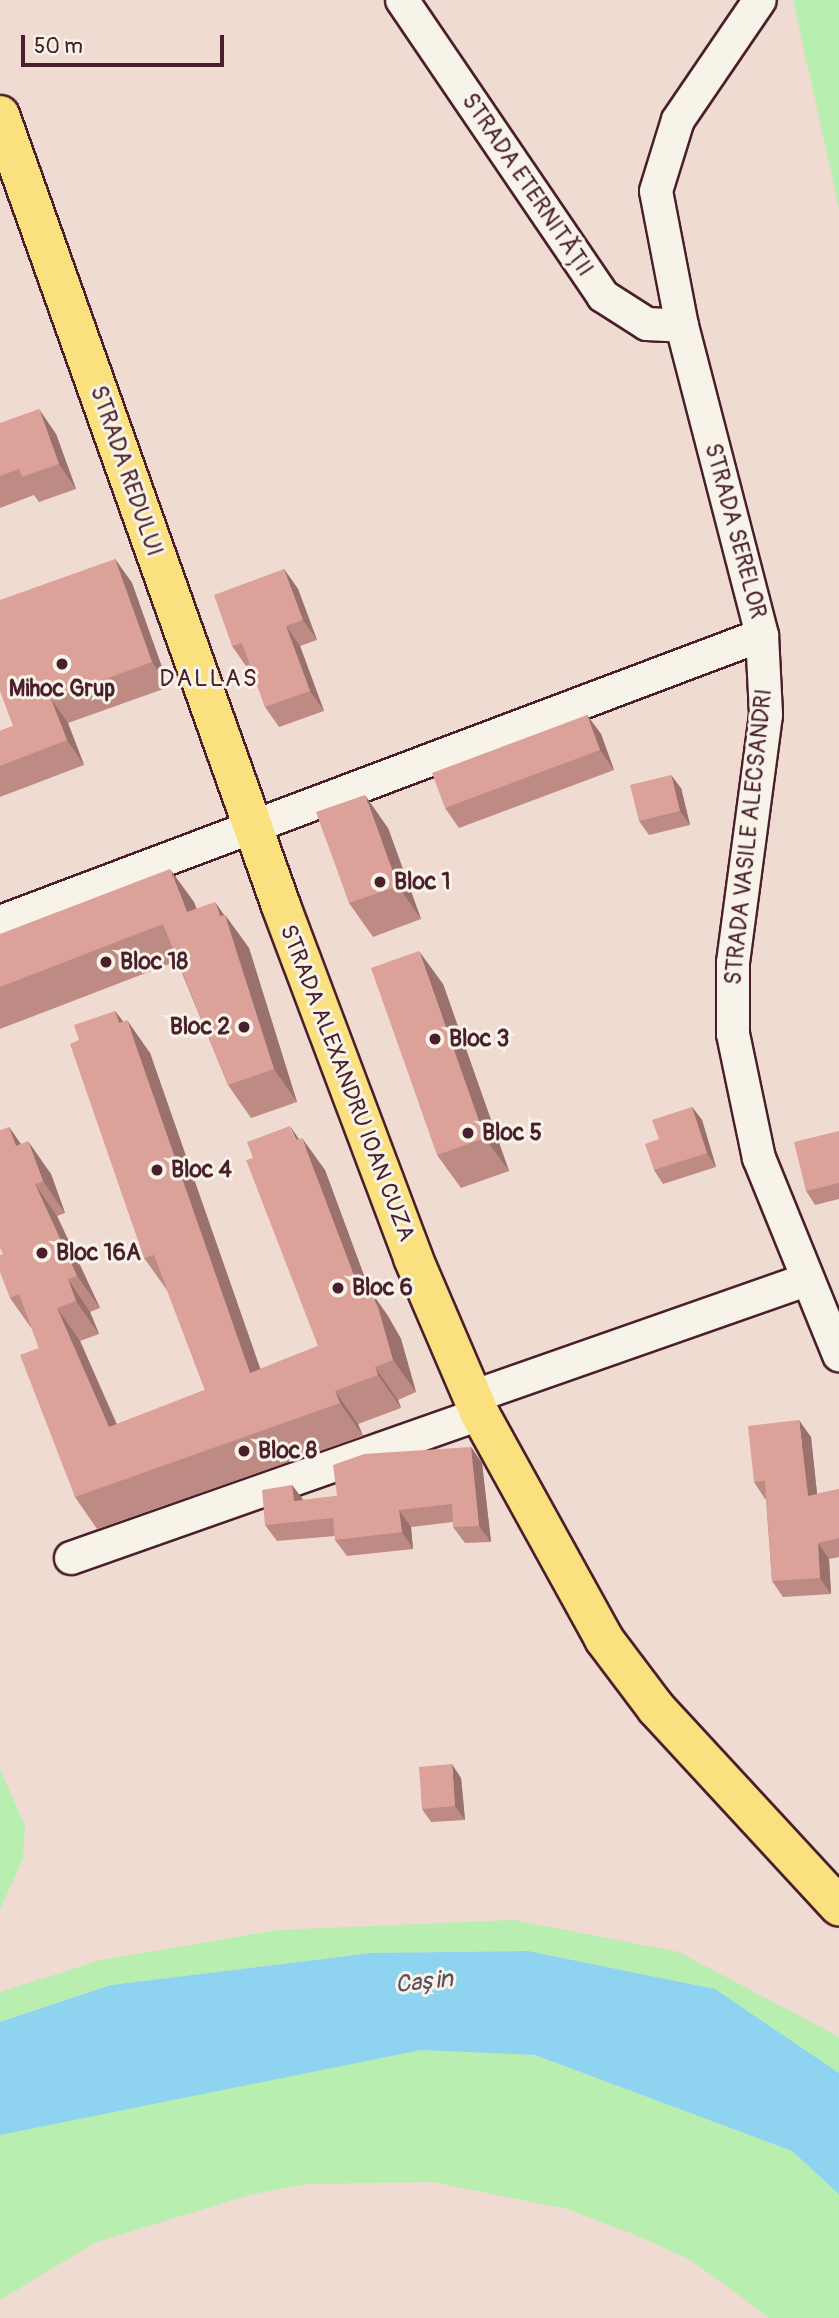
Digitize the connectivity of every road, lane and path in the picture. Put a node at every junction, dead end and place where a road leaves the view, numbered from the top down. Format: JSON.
{"nodes":[{"id":1,"x":402,"y":0,"type":"edge"},
{"id":2,"x":760,"y":0,"type":"edge"},
{"id":3,"x":0,"y":115,"type":"edge"},
{"id":4,"x":682,"y":326,"type":"junction"},
{"id":5,"x":762,"y":635,"type":"junction"},
{"id":6,"x":252,"y":827,"type":"junction"},
{"id":7,"x":0,"y":922,"type":"edge"},
{"id":8,"x":806,"y":1280,"type":"junction"},
{"id":9,"x":839,"y":1355,"type":"edge"},
{"id":10,"x":476,"y":1406,"type":"junction"},
{"id":11,"x":71,"y":1558,"type":"dead end"},
{"id":12,"x":839,"y":1906,"type":"edge"}],
"edges":[{"from":1,"to":4,"type":"street","name":"STRADA ETERNITĂȚII"},
{"from":2,"to":4,"type":"street","name":"STRADA SERELOR"},
{"from":3,"to":6,"type":"main road","name":"STRADA REDULUI"},
{"from":4,"to":5,"type":"street","name":"STRADA SERELOR"},
{"from":5,"to":6,"type":"street","name":"STRADA SERELOR"},
{"from":5,"to":8,"type":"street","name":"STRADA VASILE ALECSANDRI"},
{"from":6,"to":7,"type":"street","name":"STRADA SERELOR"},
{"from":6,"to":10,"type":"main road","name":"STRADA ALEXANDRU IOAN CUZA"},
{"from":8,"to":9,"type":"street","name":"STRADA VASILE ALECSANDRI"},
{"from":8,"to":10,"type":"street"},
{"from":10,"to":11,"type":"street"},
{"from":10,"to":12,"type":"main road","name":"STRADA ALEXANDRU IOAN CUZA"}]}
